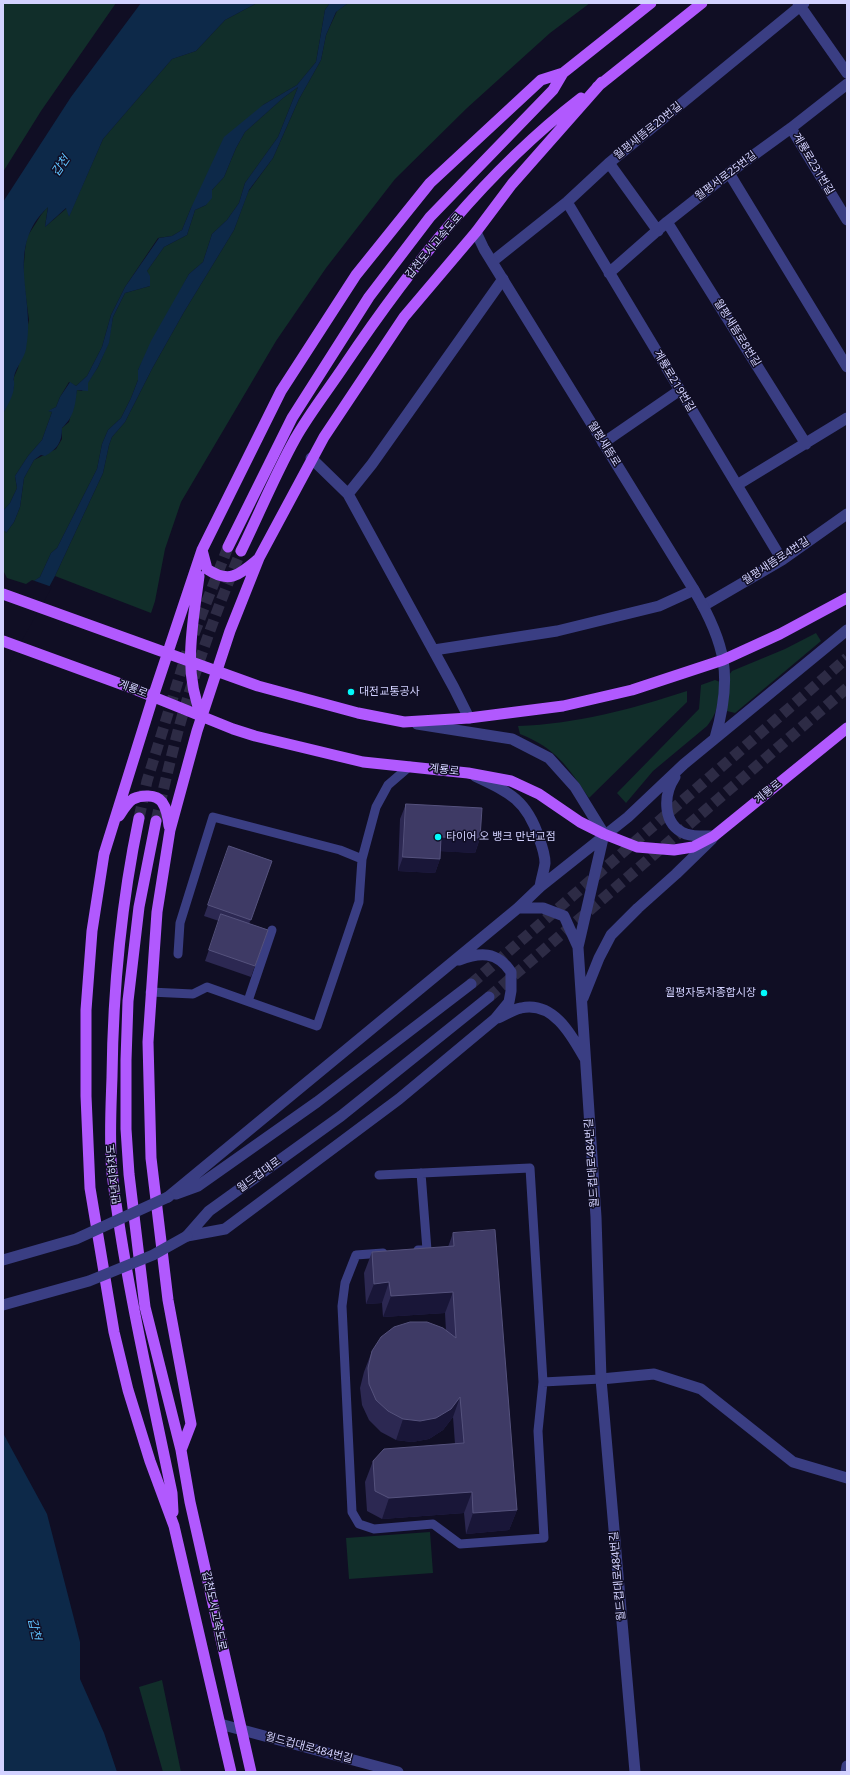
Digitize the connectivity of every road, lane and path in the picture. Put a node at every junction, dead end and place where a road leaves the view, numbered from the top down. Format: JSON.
{"nodes":[{"id":1,"x":651,"y":3,"type":"edge"},
{"id":2,"x":702,"y":3,"type":"edge"},
{"id":3,"x":801,"y":4,"type":"edge"},
{"id":4,"x":563,"y":73,"type":"junction"},
{"id":5,"x":847,"y":73,"type":"edge"},
{"id":6,"x":602,"y":82,"type":"junction"},
{"id":7,"x":847,"y":84,"type":"edge"},
{"id":8,"x":791,"y":128,"type":"junction"},
{"id":9,"x":609,"y":163,"type":"junction"},
{"id":10,"x":729,"y":173,"type":"junction"},
{"id":11,"x":566,"y":202,"type":"junction"},
{"id":12,"x":847,"y":220,"type":"edge"},
{"id":13,"x":667,"y":222,"type":"junction"},
{"id":14,"x":658,"y":231,"type":"junction"},
{"id":15,"x":476,"y":232,"type":"junction"},
{"id":16,"x":493,"y":261,"type":"junction"},
{"id":17,"x":609,"y":273,"type":"junction"},
{"id":18,"x":503,"y":279,"type":"junction"},
{"id":19,"x":847,"y":367,"type":"edge"},
{"id":20,"x":680,"y":390,"type":"junction"},
{"id":21,"x":847,"y":418,"type":"edge"},
{"id":22,"x":603,"y":443,"type":"junction"},
{"id":23,"x":806,"y":444,"type":"junction"},
{"id":24,"x":311,"y":458,"type":"junction"},
{"id":25,"x":737,"y":485,"type":"junction"},
{"id":26,"x":348,"y":494,"type":"junction"},
{"id":27,"x":847,"y":514,"type":"edge"},
{"id":28,"x":228,"y":547,"type":"tunnel mouth"},
{"id":29,"x":202,"y":550,"type":"junction"},
{"id":30,"x":241,"y":551,"type":"tunnel mouth"},
{"id":31,"x":259,"y":558,"type":"junction"},
{"id":32,"x":782,"y":560,"type":"junction"},
{"id":33,"x":694,"y":590,"type":"junction"},
{"id":34,"x":3,"y":594,"type":"edge"},
{"id":35,"x":847,"y":598,"type":"edge"},
{"id":36,"x":704,"y":606,"type":"junction"},
{"id":37,"x":847,"y":630,"type":"edge"},
{"id":38,"x":3,"y":642,"type":"edge"},
{"id":39,"x":434,"y":650,"type":"junction"},
{"id":40,"x":168,"y":654,"type":"junction"},
{"id":41,"x":723,"y":660,"type":"junction"},
{"id":42,"x":216,"y":671,"type":"junction"},
{"id":43,"x":153,"y":697,"type":"junction"},
{"id":44,"x":202,"y":717,"type":"junction"},
{"id":45,"x":469,"y":718,"type":"junction"},
{"id":46,"x":404,"y":722,"type":"junction"},
{"id":47,"x":847,"y":728,"type":"edge"},
{"id":48,"x":715,"y":738,"type":"junction"},
{"id":49,"x":684,"y":764,"type":"junction"},
{"id":50,"x":410,"y":766,"type":"junction"},
{"id":51,"x":468,"y":773,"type":"junction"},
{"id":52,"x":139,"y":818,"type":"tunnel mouth"},
{"id":53,"x":156,"y":821,"type":"tunnel mouth"},
{"id":54,"x":113,"y":826,"type":"junction"},
{"id":55,"x":170,"y":830,"type":"junction"},
{"id":56,"x":604,"y":834,"type":"junction"},
{"id":57,"x":714,"y":836,"type":"junction"},
{"id":58,"x":362,"y":859,"type":"junction"},
{"id":59,"x":540,"y":887,"type":"junction"},
{"id":60,"x":518,"y":908,"type":"junction"},
{"id":61,"x":272,"y":930,"type":"dead end"},
{"id":62,"x":578,"y":947,"type":"junction"},
{"id":63,"x":178,"y":954,"type":"dead end"},
{"id":64,"x":452,"y":963,"type":"junction"},
{"id":65,"x":471,"y":984,"type":"tunnel mouth"},
{"id":66,"x":150,"y":992,"type":"junction"},
{"id":67,"x":489,"y":997,"type":"tunnel mouth"},
{"id":68,"x":248,"y":1002,"type":"junction"},
{"id":69,"x":581,"y":1002,"type":"junction"},
{"id":70,"x":495,"y":1019,"type":"junction"},
{"id":71,"x":585,"y":1059,"type":"junction"},
{"id":72,"x":422,"y":1173,"type":"junction"},
{"id":73,"x":380,"y":1175,"type":"dead end"},
{"id":74,"x":168,"y":1198,"type":"junction"},
{"id":75,"x":187,"y":1236,"type":"junction"},
{"id":76,"x":405,"y":1251,"type":"edge"},
{"id":77,"x":391,"y":1252,"type":"edge"},
{"id":78,"x":3,"y":1260,"type":"edge"},
{"id":79,"x":3,"y":1305,"type":"edge"},
{"id":80,"x":601,"y":1379,"type":"junction"},
{"id":81,"x":543,"y":1382,"type":"junction"},
{"id":82,"x":181,"y":1450,"type":"junction"},
{"id":83,"x":847,"y":1478,"type":"edge"},
{"id":84,"x":174,"y":1526,"type":"junction"},
{"id":85,"x":220,"y":1724,"type":"junction"},
{"id":86,"x":241,"y":1730,"type":"junction"},
{"id":87,"x":847,"y":1766,"type":"edge"},
{"id":88,"x":231,"y":1772,"type":"edge"},
{"id":89,"x":251,"y":1772,"type":"edge"},
{"id":90,"x":398,"y":1772,"type":"edge"},
{"id":91,"x":635,"y":1772,"type":"edge"},
{"id":92,"x":846,"y":1772,"type":"edge"}],
"edges":[{"from":1,"to":4,"type":"main road","name":"갑천도시고속도로"},
{"from":2,"to":6,"type":"main road","name":"갑천도시고속도로"},
{"from":3,"to":5,"type":"street"},
{"from":3,"to":9,"type":"street","name":"월평새뜸로20번길"},
{"from":4,"to":28,"type":"main road","name":"갑천도시고속도로"},
{"from":4,"to":29,"type":"main road"},
{"from":6,"to":15,"type":"main road"},
{"from":6,"to":30,"type":"main road","name":"갑천도시고속도로"},
{"from":7,"to":8,"type":"street","name":"월평서로25번길"},
{"from":8,"to":10,"type":"street","name":"월평서로25번길"},
{"from":8,"to":12,"type":"street","name":"계룡로231번길"},
{"from":9,"to":11,"type":"street","name":"월평새뜸로20번길"},
{"from":9,"to":14,"type":"street"},
{"from":10,"to":13,"type":"street","name":"월평서로25번길"},
{"from":10,"to":19,"type":"street"},
{"from":11,"to":16,"type":"street","name":"월평새뜸로20번길"},
{"from":11,"to":17,"type":"street","name":"계룡로219번길"},
{"from":13,"to":14,"type":"street","name":"월평서로25번길"},
{"from":13,"to":23,"type":"street","name":"월평새뜸로8번길"},
{"from":14,"to":17,"type":"street","name":"월평서로25번길"},
{"from":15,"to":16,"type":"street","name":"월평새뜸로"},
{"from":15,"to":24,"type":"main road"},
{"from":16,"to":18,"type":"street","name":"월평새뜸로"},
{"from":17,"to":20,"type":"street","name":"계룡로219번길"},
{"from":18,"to":22,"type":"street","name":"월평새뜸로"},
{"from":18,"to":26,"type":"street"},
{"from":20,"to":22,"type":"street"},
{"from":20,"to":25,"type":"street","name":"계룡로219번길"},
{"from":21,"to":23,"type":"street"},
{"from":22,"to":33,"type":"street","name":"월평새뜸로"},
{"from":23,"to":25,"type":"street"},
{"from":24,"to":26,"type":"street"},
{"from":24,"to":31,"type":"main road"},
{"from":25,"to":32,"type":"street","name":"계룡로219번길"},
{"from":26,"to":39,"type":"street"},
{"from":27,"to":32,"type":"street","name":"월평새뜸로4번길"},
{"from":29,"to":31,"type":"main road"},
{"from":29,"to":40,"type":"main road"},
{"from":29,"to":44,"type":"main road"},
{"from":31,"to":42,"type":"main road"},
{"from":32,"to":36,"type":"street","name":"월평새뜸로4번길"},
{"from":33,"to":36,"type":"street","name":"월평새뜸로"},
{"from":33,"to":39,"type":"street"},
{"from":34,"to":40,"type":"main road"},
{"from":35,"to":41,"type":"main road"},
{"from":36,"to":41,"type":"street","name":"월평새뜸로"},
{"from":37,"to":48,"type":"street"},
{"from":38,"to":43,"type":"main road","name":"계룡로"},
{"from":39,"to":45,"type":"street"},
{"from":40,"to":42,"type":"main road"},
{"from":40,"to":43,"type":"main road"},
{"from":41,"to":45,"type":"main road"},
{"from":41,"to":48,"type":"street","name":"월평새뜸로"},
{"from":42,"to":44,"type":"main road"},
{"from":42,"to":46,"type":"main road"},
{"from":43,"to":44,"type":"main road","name":"계룡로"},
{"from":43,"to":54,"type":"main road"},
{"from":44,"to":50,"type":"main road","name":"계룡로"},
{"from":44,"to":55,"type":"main road"},
{"from":45,"to":46,"type":"main road"},
{"from":46,"to":56,"type":"street"},
{"from":47,"to":57,"type":"main road","name":"계룡로"},
{"from":48,"to":49,"type":"street"},
{"from":49,"to":56,"type":"street"},
{"from":49,"to":57,"type":"street"},
{"from":50,"to":51,"type":"main road","name":"계룡로"},
{"from":50,"to":58,"type":"lane"},
{"from":51,"to":56,"type":"main road","name":"계룡로"},
{"from":51,"to":59,"type":"street"},
{"from":52,"to":84,"type":"main road","name":"만년지하차도"},
{"from":53,"to":82,"type":"main road","name":"만년지하차도"},
{"from":54,"to":55,"type":"main road"},
{"from":54,"to":84,"type":"main road"},
{"from":55,"to":66,"type":"main road"},
{"from":56,"to":57,"type":"main road","name":"계룡로"},
{"from":56,"to":59,"type":"street"},
{"from":56,"to":62,"type":"street"},
{"from":57,"to":69,"type":"street"},
{"from":58,"to":63,"type":"lane"},
{"from":58,"to":68,"type":"lane"},
{"from":59,"to":60,"type":"street"},
{"from":60,"to":62,"type":"street"},
{"from":60,"to":64,"type":"street"},
{"from":61,"to":68,"type":"lane"},
{"from":62,"to":69,"type":"street","name":"월드컵대로484번길"},
{"from":64,"to":70,"type":"street"},
{"from":64,"to":74,"type":"street"},
{"from":65,"to":74,"type":"street"},
{"from":66,"to":68,"type":"lane"},
{"from":66,"to":82,"type":"main road"},
{"from":67,"to":75,"type":"street","name":"월드컵대로"},
{"from":69,"to":71,"type":"street","name":"월드컵대로484번길"},
{"from":70,"to":71,"type":"street"},
{"from":70,"to":75,"type":"street"},
{"from":71,"to":80,"type":"street","name":"월드컵대로484번길"},
{"from":72,"to":73,"type":"lane"},
{"from":72,"to":76,"type":"lane"},
{"from":72,"to":81,"type":"lane"},
{"from":74,"to":78,"type":"street","bridge":true},
{"from":75,"to":79,"type":"street","name":"월드컵대로","bridge":true},
{"from":77,"to":81,"type":"lane"},
{"from":80,"to":81,"type":"lane"},
{"from":80,"to":83,"type":"street"},
{"from":80,"to":91,"type":"street","name":"월드컵대로484번길"},
{"from":82,"to":86,"type":"main road","name":"갑천도시고속도로"},
{"from":84,"to":85,"type":"main road","name":"갑천도시고속도로"},
{"from":85,"to":86,"type":"street","name":"월드컵대로484번길"},
{"from":85,"to":88,"type":"main road","name":"갑천도시고속도로"},
{"from":86,"to":89,"type":"main road","name":"갑천도시고속도로"},
{"from":86,"to":90,"type":"street","name":"월드컵대로484번길"},
{"from":87,"to":92,"type":"street"}]}
